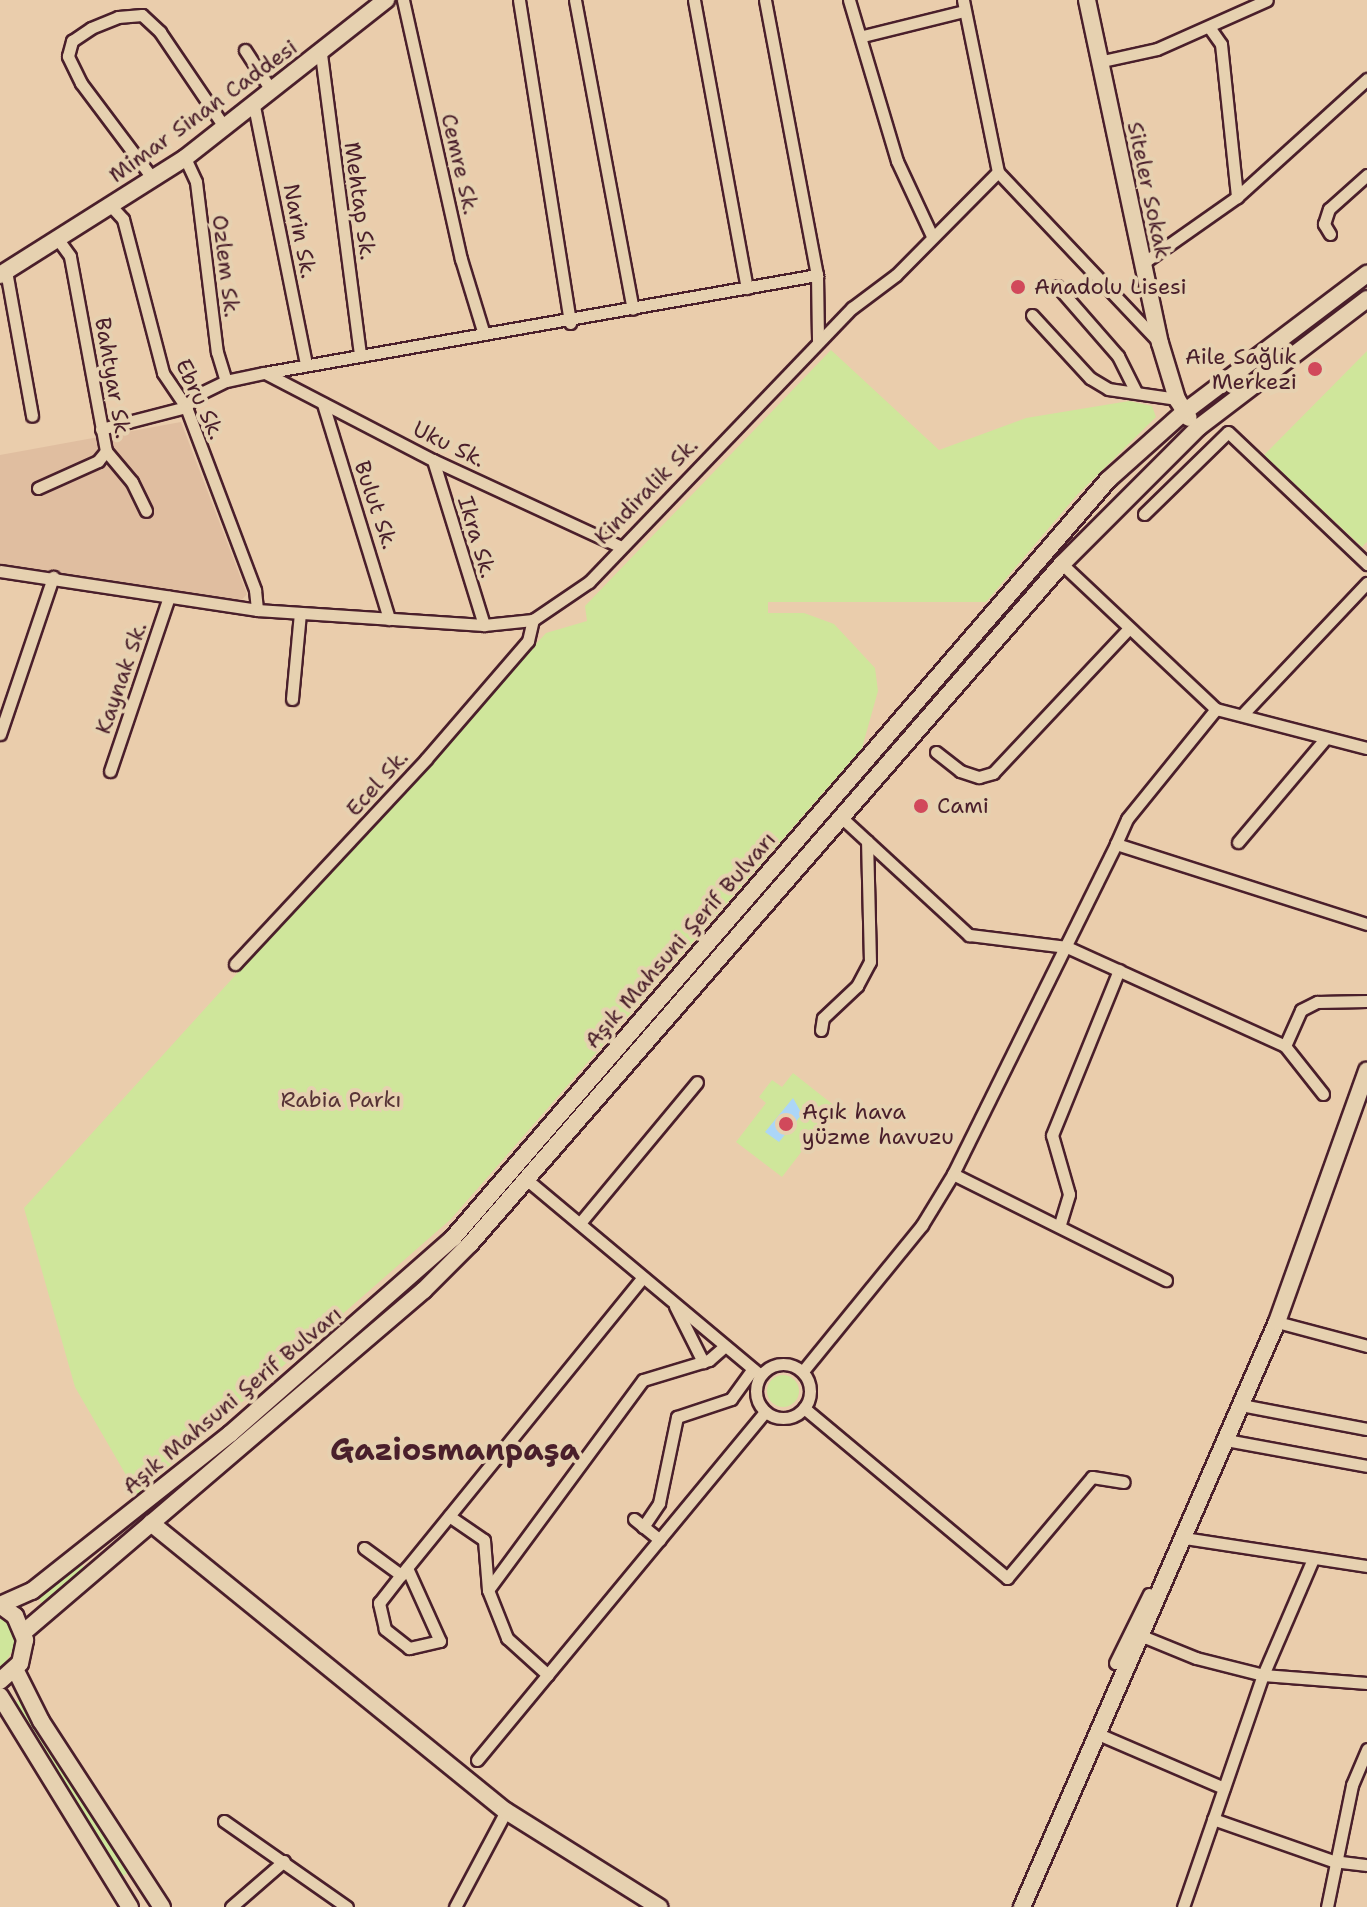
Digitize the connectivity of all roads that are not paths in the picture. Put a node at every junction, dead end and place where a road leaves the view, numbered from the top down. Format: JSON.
{"nodes":[{"id":1,"x":384,"y":0,"type":"edge"},
{"id":2,"x":403,"y":0,"type":"edge"},
{"id":3,"x":519,"y":0,"type":"edge"},
{"id":4,"x":575,"y":0,"type":"edge"},
{"id":5,"x":694,"y":0,"type":"edge"},
{"id":6,"x":765,"y":0,"type":"edge"},
{"id":7,"x":849,"y":0,"type":"edge"},
{"id":8,"x":1087,"y":0,"type":"edge"},
{"id":9,"x":1267,"y":0,"type":"edge"},
{"id":10,"x":964,"y":6,"type":"edge"},
{"id":11,"x":1209,"y":27,"type":"junction"},
{"id":12,"x":863,"y":36,"type":"junction"},
{"id":13,"x":245,"y":50,"type":"dead end"},
{"id":14,"x":321,"y":54,"type":"junction"},
{"id":15,"x":1098,"y":62,"type":"junction"},
{"id":16,"x":1367,"y":79,"type":"edge"},
{"id":17,"x":271,"y":90,"type":"junction"},
{"id":18,"x":254,"y":106,"type":"junction"},
{"id":19,"x":225,"y":128,"type":"junction"},
{"id":20,"x":185,"y":158,"type":"junction"},
{"id":21,"x":998,"y":172,"type":"junction"},
{"id":22,"x":1367,"y":175,"type":"edge"},
{"id":23,"x":153,"y":179,"type":"junction"},
{"id":24,"x":1237,"y":197,"type":"junction"},
{"id":25,"x":110,"y":205,"type":"junction"},
{"id":26,"x":1330,"y":234,"type":"dead end"},
{"id":27,"x":932,"y":236,"type":"junction"},
{"id":28,"x":57,"y":238,"type":"junction"},
{"id":29,"x":1143,"y":263,"type":"junction"},
{"id":30,"x":3,"y":273,"type":"edge"},
{"id":31,"x":1367,"y":274,"type":"edge"},
{"id":32,"x":817,"y":275,"type":"junction"},
{"id":33,"x":1057,"y":286,"type":"dead end"},
{"id":34,"x":747,"y":288,"type":"junction"},
{"id":35,"x":1367,"y":299,"type":"edge"},
{"id":36,"x":819,"y":307,"type":"junction"},
{"id":37,"x":852,"y":308,"type":"junction"},
{"id":38,"x":633,"y":309,"type":"junction"},
{"id":39,"x":1032,"y":315,"type":"dead end"},
{"id":40,"x":570,"y":323,"type":"junction"},
{"id":41,"x":484,"y":334,"type":"junction"},
{"id":42,"x":818,"y":342,"type":"junction"},
{"id":43,"x":1160,"y":343,"type":"junction"},
{"id":44,"x":360,"y":353,"type":"junction"},
{"id":45,"x":306,"y":365,"type":"junction"},
{"id":46,"x":264,"y":373,"type":"junction"},
{"id":47,"x":226,"y":381,"type":"junction"},
{"id":48,"x":1136,"y":392,"type":"junction"},
{"id":49,"x":323,"y":404,"type":"junction"},
{"id":50,"x":1180,"y":406,"type":"junction"},
{"id":51,"x":186,"y":407,"type":"junction"},
{"id":52,"x":32,"y":416,"type":"dead end"},
{"id":53,"x":1199,"y":427,"type":"junction"},
{"id":54,"x":101,"y":429,"type":"junction"},
{"id":55,"x":106,"y":451,"type":"junction"},
{"id":56,"x":433,"y":460,"type":"junction"},
{"id":57,"x":38,"y":488,"type":"dead end"},
{"id":58,"x":146,"y":511,"type":"dead end"},
{"id":59,"x":1144,"y":514,"type":"dead end"},
{"id":60,"x":619,"y":546,"type":"junction"},
{"id":61,"x":1062,"y":564,"type":"junction"},
{"id":62,"x":1367,"y":564,"type":"edge"},
{"id":63,"x":0,"y":571,"type":"edge"},
{"id":64,"x":53,"y":577,"type":"junction"},
{"id":65,"x":1367,"y":583,"type":"edge"},
{"id":66,"x":169,"y":597,"type":"junction"},
{"id":67,"x":257,"y":610,"type":"junction"},
{"id":68,"x":300,"y":613,"type":"junction"},
{"id":69,"x":389,"y":619,"type":"junction"},
{"id":70,"x":533,"y":620,"type":"junction"},
{"id":71,"x":484,"y":625,"type":"junction"},
{"id":72,"x":1128,"y":629,"type":"junction"},
{"id":73,"x":292,"y":699,"type":"dead end"},
{"id":74,"x":1216,"y":709,"type":"junction"},
{"id":75,"x":1242,"y":715,"type":"junction"},
{"id":76,"x":0,"y":734,"type":"edge"},
{"id":77,"x":1326,"y":738,"type":"junction"},
{"id":78,"x":1367,"y":748,"type":"edge"},
{"id":79,"x":936,"y":752,"type":"dead end"},
{"id":80,"x":110,"y":771,"type":"dead end"},
{"id":81,"x":842,"y":818,"type":"junction"},
{"id":82,"x":867,"y":841,"type":"junction"},
{"id":83,"x":1238,"y":842,"type":"dead end"},
{"id":84,"x":1116,"y":844,"type":"junction"},
{"id":85,"x":1367,"y":924,"type":"edge"},
{"id":86,"x":1067,"y":947,"type":"junction"},
{"id":87,"x":235,"y":964,"type":"dead end"},
{"id":88,"x":1119,"y":970,"type":"junction"},
{"id":89,"x":1367,"y":1001,"type":"edge"},
{"id":90,"x":821,"y":1030,"type":"dead end"},
{"id":91,"x":1285,"y":1046,"type":"junction"},
{"id":92,"x":1367,"y":1071,"type":"edge"},
{"id":93,"x":697,"y":1082,"type":"dead end"},
{"id":94,"x":1323,"y":1094,"type":"dead end"},
{"id":95,"x":953,"y":1174,"type":"junction"},
{"id":96,"x":526,"y":1179,"type":"junction"},
{"id":97,"x":580,"y":1223,"type":"junction"},
{"id":98,"x":1060,"y":1224,"type":"junction"},
{"id":99,"x":642,"y":1278,"type":"junction"},
{"id":100,"x":1166,"y":1280,"type":"dead end"},
{"id":101,"x":675,"y":1305,"type":"junction"},
{"id":102,"x":1277,"y":1322,"type":"junction"},
{"id":103,"x":725,"y":1346,"type":"junction"},
{"id":104,"x":1367,"y":1346,"type":"edge"},
{"id":105,"x":703,"y":1362,"type":"junction"},
{"id":106,"x":803,"y":1371,"type":"junction"},
{"id":107,"x":757,"y":1372,"type":"junction"},
{"id":108,"x":1241,"y":1405,"type":"junction"},
{"id":109,"x":804,"y":1408,"type":"junction"},
{"id":110,"x":765,"y":1412,"type":"junction"},
{"id":111,"x":1367,"y":1429,"type":"edge"},
{"id":112,"x":1226,"y":1440,"type":"junction"},
{"id":113,"x":1367,"y":1466,"type":"edge"},
{"id":114,"x":1124,"y":1482,"type":"dead end"},
{"id":115,"x":449,"y":1516,"type":"junction"},
{"id":116,"x":151,"y":1523,"type":"junction"},
{"id":117,"x":1184,"y":1538,"type":"junction"},
{"id":118,"x":660,"y":1540,"type":"junction"},
{"id":119,"x":364,"y":1548,"type":"dead end"},
{"id":120,"x":1313,"y":1559,"type":"junction"},
{"id":121,"x":1367,"y":1566,"type":"edge"},
{"id":122,"x":404,"y":1572,"type":"junction"},
{"id":123,"x":488,"y":1590,"type":"junction"},
{"id":124,"x":1149,"y":1594,"type":"dead end"},
{"id":125,"x":0,"y":1605,"type":"edge"},
{"id":126,"x":24,"y":1632,"type":"junction"},
{"id":127,"x":1142,"y":1636,"type":"junction"},
{"id":128,"x":1115,"y":1663,"type":"dead end"},
{"id":129,"x":15,"y":1669,"type":"junction"},
{"id":130,"x":548,"y":1675,"type":"junction"},
{"id":131,"x":1263,"y":1675,"type":"junction"},
{"id":132,"x":0,"y":1681,"type":"edge"},
{"id":133,"x":1367,"y":1683,"type":"edge"},
{"id":134,"x":0,"y":1696,"type":"edge"},
{"id":135,"x":1096,"y":1733,"type":"junction"},
{"id":136,"x":1367,"y":1749,"type":"edge"},
{"id":137,"x":477,"y":1760,"type":"dead end"},
{"id":138,"x":1224,"y":1788,"type":"junction"},
{"id":139,"x":506,"y":1811,"type":"junction"},
{"id":140,"x":1213,"y":1819,"type":"junction"},
{"id":141,"x":224,"y":1821,"type":"dead end"},
{"id":142,"x":284,"y":1861,"type":"junction"},
{"id":143,"x":1333,"y":1861,"type":"junction"},
{"id":144,"x":1367,"y":1865,"type":"edge"},
{"id":145,"x":233,"y":1906,"type":"edge"},
{"id":146,"x":452,"y":1906,"type":"edge"},
{"id":147,"x":130,"y":1907,"type":"edge"},
{"id":148,"x":162,"y":1907,"type":"edge"},
{"id":149,"x":347,"y":1907,"type":"edge"},
{"id":150,"x":659,"y":1907,"type":"edge"},
{"id":151,"x":1022,"y":1907,"type":"edge"},
{"id":152,"x":1183,"y":1907,"type":"edge"},
{"id":153,"x":1327,"y":1907,"type":"edge"}],
"edges":[{"from":1,"to":14,"type":"main road","name":"Mimar Sinan Caddesi"},
{"from":2,"to":41,"type":"street","name":"Cemre Sk."},
{"from":3,"to":40,"type":"street"},
{"from":4,"to":38,"type":"street"},
{"from":5,"to":34,"type":"street"},
{"from":6,"to":32,"type":"street"},
{"from":7,"to":12,"type":"street"},
{"from":8,"to":15,"type":"main road","name":"Siteler Sokak"},
{"from":9,"to":11,"type":"street"},
{"from":10,"to":12,"type":"street"},
{"from":10,"to":21,"type":"street"},
{"from":11,"to":15,"type":"street"},
{"from":11,"to":24,"type":"street"},
{"from":12,"to":27,"type":"street"},
{"from":13,"to":17,"type":"street"},
{"from":14,"to":17,"type":"main road","name":"Mimar Sinan Caddesi"},
{"from":14,"to":44,"type":"street","name":"Mehtap Sk."},
{"from":15,"to":29,"type":"main road","name":"Siteler Sokak"},
{"from":16,"to":24,"type":"street"},
{"from":17,"to":18,"type":"main road","name":"Mimar Sinan Caddesi"},
{"from":18,"to":19,"type":"main road","name":"Mimar Sinan Caddesi"},
{"from":18,"to":45,"type":"street","name":"Narin Sk."},
{"from":19,"to":20,"type":"main road","name":"Mimar Sinan Caddesi"},
{"from":19,"to":23,"type":"street"},
{"from":20,"to":23,"type":"main road","name":"Mimar Sinan Caddesi"},
{"from":20,"to":47,"type":"street","name":"Ozlem Sk."},
{"from":21,"to":27,"type":"street","name":"Kindiralik Sk."},
{"from":21,"to":43,"type":"street"},
{"from":22,"to":26,"type":"street"},
{"from":23,"to":25,"type":"main road","name":"Mimar Sinan Caddesi"},
{"from":24,"to":29,"type":"street"},
{"from":25,"to":28,"type":"main road","name":"Mimar Sinan Caddesi"},
{"from":25,"to":51,"type":"street","name":"Ebru Sk."},
{"from":27,"to":37,"type":"street","name":"Kindiralik Sk."},
{"from":28,"to":30,"type":"main road","name":"Mimar Sinan Caddesi"},
{"from":28,"to":54,"type":"street","name":"Bahtyar Sk."},
{"from":29,"to":43,"type":"main road","name":"Siteler Sokak"},
{"from":30,"to":52,"type":"street"},
{"from":31,"to":50,"type":"main road","name":"Aşık Mahsuni Şerif Bulvarı"},
{"from":32,"to":34,"type":"street"},
{"from":32,"to":36,"type":"street"},
{"from":33,"to":48,"type":"street"},
{"from":34,"to":38,"type":"street"},
{"from":35,"to":53,"type":"main road","name":"Aşık Mahsuni Şerif Bulvarı"},
{"from":36,"to":37,"type":"street"},
{"from":36,"to":42,"type":"street"},
{"from":37,"to":42,"type":"street","name":"Kindiralik Sk."},
{"from":38,"to":40,"type":"street"},
{"from":39,"to":48,"type":"street"},
{"from":40,"to":41,"type":"street"},
{"from":41,"to":44,"type":"street"},
{"from":42,"to":60,"type":"street","name":"Kindiralik Sk."},
{"from":43,"to":50,"type":"main road","name":"Siteler Sokak"},
{"from":44,"to":45,"type":"street"},
{"from":45,"to":46,"type":"street"},
{"from":46,"to":47,"type":"street"},
{"from":46,"to":49,"type":"street","name":"Uku Sk."},
{"from":47,"to":51,"type":"street"},
{"from":48,"to":50,"type":"street"},
{"from":49,"to":56,"type":"street","name":"Uku Sk."},
{"from":49,"to":69,"type":"street","name":"Bulut Sk."},
{"from":50,"to":53,"type":"main road"},
{"from":50,"to":125,"type":"main road","name":"Aşık Mahsuni Şerif Bulvarı"},
{"from":51,"to":54,"type":"street"},
{"from":51,"to":67,"type":"street","name":"Ebru Sk."},
{"from":53,"to":61,"type":"main road","name":"Aşık Mahsuni Şerif Bulvarı"},
{"from":54,"to":55,"type":"street","name":"Bahtyar Sk."},
{"from":55,"to":57,"type":"street","name":"Bahtyar Sk."},
{"from":55,"to":58,"type":"street"},
{"from":56,"to":60,"type":"street","name":"Uku Sk."},
{"from":56,"to":71,"type":"street","name":"Ikra Sk."},
{"from":59,"to":62,"type":"street"},
{"from":60,"to":70,"type":"street","name":"Kindiralik Sk."},
{"from":61,"to":72,"type":"street"},
{"from":61,"to":81,"type":"main road","name":"Aşık Mahsuni Şerif Bulvarı"},
{"from":63,"to":64,"type":"street","name":"Kindiralik Sk."},
{"from":64,"to":66,"type":"street","name":"Kindiralik Sk."},
{"from":64,"to":76,"type":"street"},
{"from":65,"to":75,"type":"street"},
{"from":66,"to":67,"type":"street","name":"Kindiralik Sk."},
{"from":66,"to":80,"type":"street","name":"Kaynak Sk."},
{"from":67,"to":68,"type":"street","name":"Kindiralik Sk."},
{"from":68,"to":69,"type":"street","name":"Kindiralik Sk."},
{"from":68,"to":73,"type":"street"},
{"from":69,"to":71,"type":"street","name":"Kindiralik Sk."},
{"from":70,"to":71,"type":"street","name":"Kindiralik Sk."},
{"from":70,"to":87,"type":"street","name":"Ecel Sk."},
{"from":72,"to":74,"type":"street"},
{"from":72,"to":79,"type":"street"},
{"from":74,"to":75,"type":"street"},
{"from":74,"to":84,"type":"street"},
{"from":75,"to":77,"type":"street"},
{"from":77,"to":78,"type":"street"},
{"from":77,"to":83,"type":"street"},
{"from":81,"to":82,"type":"street"},
{"from":81,"to":96,"type":"main road","name":"Aşık Mahsuni Şerif Bulvarı"},
{"from":82,"to":86,"type":"street"},
{"from":82,"to":90,"type":"street"},
{"from":84,"to":85,"type":"street"},
{"from":84,"to":86,"type":"street"},
{"from":86,"to":88,"type":"street"},
{"from":86,"to":95,"type":"street"},
{"from":88,"to":91,"type":"street"},
{"from":88,"to":98,"type":"street"},
{"from":89,"to":91,"type":"street"},
{"from":91,"to":94,"type":"street"},
{"from":92,"to":102,"type":"main road"},
{"from":93,"to":97,"type":"street"},
{"from":95,"to":98,"type":"street"},
{"from":95,"to":106,"type":"street"},
{"from":96,"to":97,"type":"street"},
{"from":96,"to":116,"type":"main road","name":"Aşık Mahsuni Şerif Bulvarı"},
{"from":97,"to":99,"type":"street"},
{"from":98,"to":100,"type":"street"},
{"from":99,"to":101,"type":"street"},
{"from":99,"to":115,"type":"street"},
{"from":101,"to":103,"type":"street"},
{"from":101,"to":105,"type":"street"},
{"from":102,"to":104,"type":"street"},
{"from":102,"to":108,"type":"main road"},
{"from":103,"to":105,"type":"street"},
{"from":103,"to":107,"type":"street"},
{"from":105,"to":123,"type":"street"},
{"from":106,"to":107,"type":"street"},
{"from":106,"to":109,"type":"street"},
{"from":107,"to":110,"type":"street"},
{"from":107,"to":118,"type":"street"},
{"from":108,"to":111,"type":"street"},
{"from":108,"to":112,"type":"main road"},
{"from":109,"to":110,"type":"street"},
{"from":109,"to":114,"type":"street"},
{"from":110,"to":118,"type":"street"},
{"from":112,"to":113,"type":"street"},
{"from":112,"to":117,"type":"main road"},
{"from":115,"to":122,"type":"street"},
{"from":115,"to":123,"type":"street"},
{"from":116,"to":126,"type":"main road","name":"Aşık Mahsuni Şerif Bulvarı"},
{"from":116,"to":139,"type":"main road"},
{"from":117,"to":120,"type":"street"},
{"from":117,"to":127,"type":"main road"},
{"from":118,"to":130,"type":"street"},
{"from":119,"to":122,"type":"street"},
{"from":120,"to":121,"type":"street"},
{"from":120,"to":131,"type":"street"},
{"from":122,"to":122,"type":"street"},
{"from":123,"to":130,"type":"street"},
{"from":124,"to":128,"type":"street"},
{"from":125,"to":126,"type":"main road"},
{"from":126,"to":129,"type":"main road"},
{"from":127,"to":131,"type":"street"},
{"from":127,"to":135,"type":"main road"},
{"from":129,"to":132,"type":"main road"},
{"from":129,"to":148,"type":"main road"},
{"from":130,"to":137,"type":"street"},
{"from":131,"to":133,"type":"street"},
{"from":131,"to":138,"type":"street"},
{"from":134,"to":147,"type":"main road"},
{"from":135,"to":138,"type":"street"},
{"from":135,"to":151,"type":"main road"},
{"from":136,"to":143,"type":"street"},
{"from":138,"to":140,"type":"street"},
{"from":139,"to":146,"type":"street"},
{"from":139,"to":150,"type":"main road"},
{"from":140,"to":143,"type":"street"},
{"from":140,"to":152,"type":"street"},
{"from":141,"to":142,"type":"street"},
{"from":142,"to":145,"type":"street"},
{"from":142,"to":149,"type":"street"},
{"from":143,"to":144,"type":"street"},
{"from":143,"to":153,"type":"street"}]}
